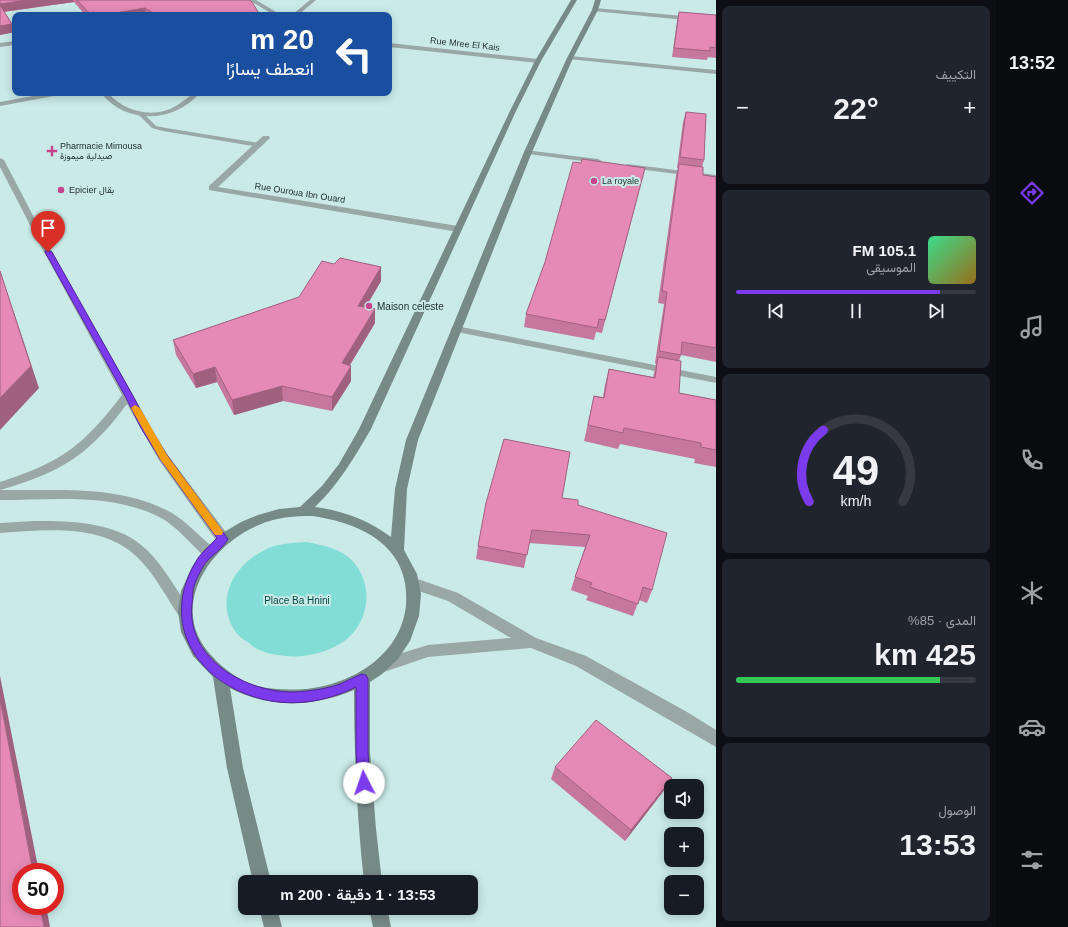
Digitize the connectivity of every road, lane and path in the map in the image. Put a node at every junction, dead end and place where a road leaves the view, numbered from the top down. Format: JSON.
{"nodes":[{"id":1,"x":252,"y":0,"type":"edge"},
{"id":2,"x":314,"y":0,"type":"edge"},
{"id":3,"x":574,"y":0,"type":"edge"},
{"id":4,"x":598,"y":0,"type":"edge"},
{"id":5,"x":595,"y":10,"type":"junction"},
{"id":6,"x":273,"y":12,"type":"edge"},
{"id":7,"x":299,"y":12,"type":"edge"},
{"id":8,"x":716,"y":21,"type":"edge"},
{"id":9,"x":12,"y":43,"type":"edge"},
{"id":10,"x":0,"y":45,"type":"edge"},
{"id":11,"x":392,"y":45,"type":"edge"},
{"id":12,"x":570,"y":58,"type":"junction"},
{"id":13,"x":538,"y":61,"type":"junction"},
{"id":14,"x":716,"y":72,"type":"edge"},
{"id":15,"x":42,"y":96,"type":"edge"},
{"id":16,"x":106,"y":96,"type":"edge"},
{"id":17,"x":193,"y":96,"type":"edge"},
{"id":18,"x":0,"y":104,"type":"edge"},
{"id":19,"x":140,"y":113,"type":"junction"},
{"id":20,"x":266,"y":138,"type":"dead end"},
{"id":21,"x":259,"y":145,"type":"junction"},
{"id":22,"x":528,"y":152,"type":"junction"},
{"id":23,"x":0,"y":160,"type":"edge"},
{"id":24,"x":605,"y":162,"type":"edge"},
{"id":25,"x":621,"y":165,"type":"edge"},
{"id":26,"x":716,"y":177,"type":"edge"},
{"id":27,"x":458,"y":229,"type":"junction"},
{"id":28,"x":456,"y":329,"type":"junction"},
{"id":29,"x":716,"y":380,"type":"edge"},
{"id":30,"x":128,"y":394,"type":"junction"},
{"id":31,"x":0,"y":486,"type":"edge"},
{"id":32,"x":0,"y":495,"type":"edge"},
{"id":33,"x":303,"y":511,"type":"junction"},
{"id":34,"x":0,"y":528,"type":"edge"},
{"id":35,"x":223,"y":539,"type":"junction"},
{"id":36,"x":397,"y":551,"type":"junction"},
{"id":37,"x":209,"y":552,"type":"junction"},
{"id":38,"x":412,"y":582,"type":"junction"},
{"id":39,"x":186,"y":615,"type":"junction"},
{"id":40,"x":531,"y":642,"type":"junction"},
{"id":41,"x":380,"y":666,"type":"junction"},
{"id":42,"x":220,"y":674,"type":"junction"},
{"id":43,"x":362,"y":679,"type":"junction"},
{"id":44,"x":716,"y":739,"type":"edge"},
{"id":45,"x":260,"y":875,"type":"edge"},
{"id":46,"x":372,"y":875,"type":"edge"},
{"id":47,"x":270,"y":915,"type":"edge"},
{"id":48,"x":379,"y":915,"type":"edge"},
{"id":49,"x":273,"y":927,"type":"edge"},
{"id":50,"x":382,"y":927,"type":"edge"}],
"edges":[{"from":1,"to":6,"type":"street"},
{"from":2,"to":7,"type":"street"},
{"from":3,"to":13,"type":"main road"},
{"from":4,"to":5,"type":"main road"},
{"from":5,"to":8,"type":"street"},
{"from":5,"to":12,"type":"main road"},
{"from":9,"to":10,"type":"street"},
{"from":11,"to":13,"type":"street","name":"Rue Mree El Kais"},
{"from":12,"to":14,"type":"street"},
{"from":12,"to":22,"type":"main road"},
{"from":13,"to":27,"type":"main road"},
{"from":15,"to":18,"type":"street"},
{"from":16,"to":19,"type":"street"},
{"from":17,"to":19,"type":"street"},
{"from":19,"to":21,"type":"street"},
{"from":20,"to":21,"type":"street","name":"Rue Ouroua Ibn Ouard"},
{"from":21,"to":27,"type":"street","name":"Rue Ouroua Ibn Ouard"},
{"from":22,"to":24,"type":"street"},
{"from":22,"to":28,"type":"main road"},
{"from":23,"to":30,"type":"street"},
{"from":25,"to":26,"type":"street"},
{"from":27,"to":33,"type":"main road"},
{"from":28,"to":29,"type":"street"},
{"from":28,"to":36,"type":"main road"},
{"from":30,"to":31,"type":"street"},
{"from":30,"to":35,"type":"street"},
{"from":32,"to":37,"type":"street"},
{"from":33,"to":35,"type":"main road"},
{"from":33,"to":36,"type":"main road"},
{"from":34,"to":39,"type":"street"},
{"from":35,"to":37,"type":"main road"},
{"from":36,"to":38,"type":"main road"},
{"from":37,"to":39,"type":"main road"},
{"from":38,"to":40,"type":"street"},
{"from":38,"to":41,"type":"main road"},
{"from":39,"to":42,"type":"main road"},
{"from":40,"to":41,"type":"street"},
{"from":40,"to":44,"type":"street"},
{"from":41,"to":43,"type":"main road"},
{"from":42,"to":43,"type":"main road"},
{"from":42,"to":45,"type":"main road"},
{"from":43,"to":46,"type":"main road"},
{"from":47,"to":49,"type":"main road"},
{"from":48,"to":50,"type":"main road"}]}
